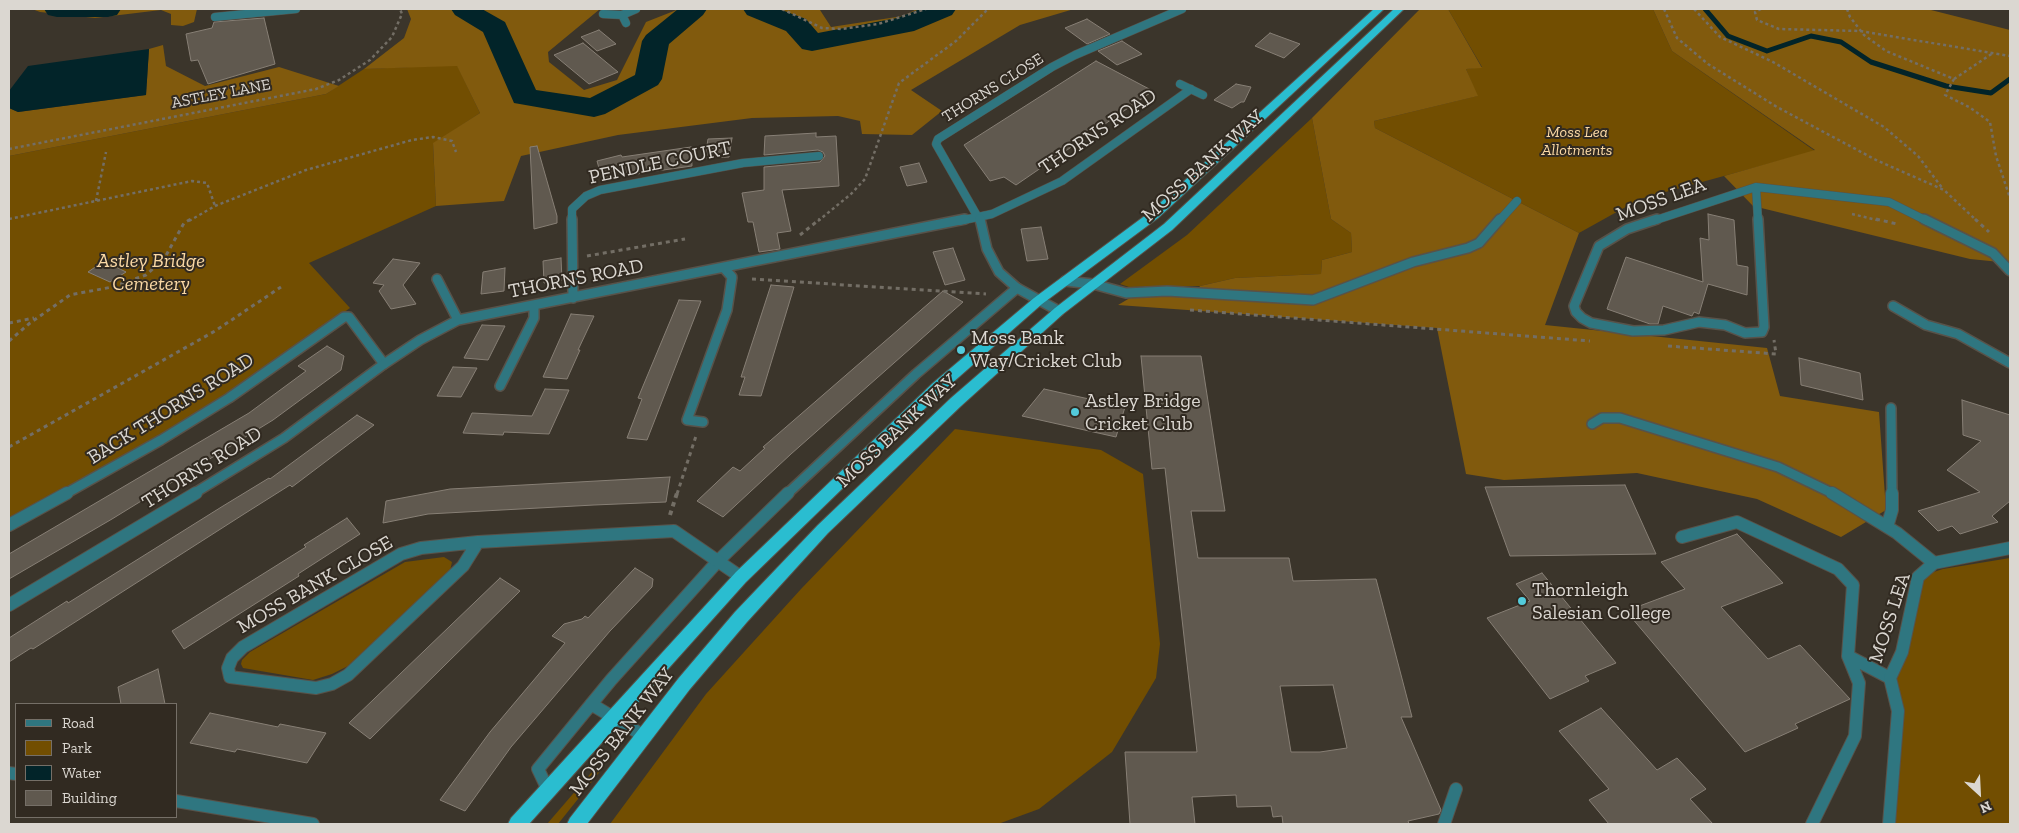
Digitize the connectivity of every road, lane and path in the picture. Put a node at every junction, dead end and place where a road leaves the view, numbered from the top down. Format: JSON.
{"nodes":[{"id":1,"x":296,"y":9,"type":"edge"},
{"id":2,"x":400,"y":9,"type":"edge"},
{"id":3,"x":636,"y":9,"type":"edge"},
{"id":4,"x":782,"y":9,"type":"edge"},
{"id":5,"x":926,"y":9,"type":"edge"},
{"id":6,"x":988,"y":9,"type":"edge"},
{"id":7,"x":1182,"y":9,"type":"edge"},
{"id":8,"x":1379,"y":9,"type":"edge"},
{"id":9,"x":1399,"y":9,"type":"edge"},
{"id":10,"x":1664,"y":9,"type":"edge"},
{"id":11,"x":1694,"y":9,"type":"edge"},
{"id":12,"x":1761,"y":9,"type":"edge"},
{"id":13,"x":1847,"y":9,"type":"edge"},
{"id":14,"x":604,"y":14,"type":"dead end"},
{"id":15,"x":622,"y":15,"type":"junction"},
{"id":16,"x":215,"y":17,"type":"dead end"},
{"id":17,"x":626,"y":23,"type":"dead end"},
{"id":18,"x":1860,"y":31,"type":"junction"},
{"id":19,"x":1993,"y":53,"type":"junction"},
{"id":20,"x":2010,"y":56,"type":"edge"},
{"id":21,"x":1953,"y":80,"type":"junction"},
{"id":22,"x":1180,"y":84,"type":"dead end"},
{"id":23,"x":1191,"y":89,"type":"junction"},
{"id":24,"x":1203,"y":95,"type":"dead end"},
{"id":25,"x":9,"y":150,"type":"edge"},
{"id":26,"x":106,"y":152,"type":"dead end"},
{"id":27,"x":456,"y":152,"type":"dead end"},
{"id":28,"x":819,"y":156,"type":"dead end"},
{"id":29,"x":1756,"y":187,"type":"junction"},
{"id":30,"x":1944,"y":190,"type":"junction"},
{"id":31,"x":2010,"y":198,"type":"edge"},
{"id":32,"x":96,"y":201,"type":"junction"},
{"id":33,"x":1517,"y":201,"type":"dead end"},
{"id":34,"x":215,"y":206,"type":"junction"},
{"id":35,"x":979,"y":217,"type":"junction"},
{"id":36,"x":9,"y":219,"type":"edge"},
{"id":37,"x":1990,"y":233,"type":"dead end"},
{"id":38,"x":685,"y":239,"type":"dead end"},
{"id":39,"x":573,"y":258,"type":"junction"},
{"id":40,"x":771,"y":258,"type":"junction"},
{"id":41,"x":724,"y":268,"type":"junction"},
{"id":42,"x":2010,"y":271,"type":"edge"},
{"id":43,"x":732,"y":277,"type":"junction"},
{"id":44,"x":437,"y":279,"type":"dead end"},
{"id":45,"x":1065,"y":281,"type":"junction"},
{"id":46,"x":1093,"y":284,"type":"junction"},
{"id":47,"x":280,"y":287,"type":"dead end"},
{"id":48,"x":1013,"y":292,"type":"junction"},
{"id":49,"x":573,"y":298,"type":"junction"},
{"id":50,"x":1038,"y":301,"type":"junction"},
{"id":51,"x":534,"y":306,"type":"junction"},
{"id":52,"x":1893,"y":306,"type":"dead end"},
{"id":53,"x":1058,"y":311,"type":"junction"},
{"id":54,"x":37,"y":317,"type":"junction"},
{"id":55,"x":458,"y":320,"type":"junction"},
{"id":56,"x":9,"y":323,"type":"edge"},
{"id":57,"x":9,"y":341,"type":"edge"},
{"id":58,"x":2010,"y":363,"type":"edge"},
{"id":59,"x":384,"y":364,"type":"junction"},
{"id":60,"x":500,"y":386,"type":"dead end"},
{"id":61,"x":1891,"y":408,"type":"dead end"},
{"id":62,"x":702,"y":422,"type":"joint"},
{"id":63,"x":1592,"y":424,"type":"dead end"},
{"id":64,"x":9,"y":447,"type":"edge"},
{"id":65,"x":9,"y":525,"type":"edge"},
{"id":66,"x":1887,"y":527,"type":"junction"},
{"id":67,"x":664,"y":531,"type":"junction"},
{"id":68,"x":1682,"y":537,"type":"dead end"},
{"id":69,"x":478,"y":542,"type":"junction"},
{"id":70,"x":2010,"y":548,"type":"edge"},
{"id":71,"x":718,"y":561,"type":"junction"},
{"id":72,"x":1934,"y":563,"type":"junction"},
{"id":73,"x":741,"y":577,"type":"junction"},
{"id":74,"x":9,"y":606,"type":"edge"},
{"id":75,"x":1848,"y":656,"type":"junction"},
{"id":76,"x":1890,"y":678,"type":"junction"},
{"id":77,"x":591,"y":704,"type":"junction"},
{"id":78,"x":614,"y":718,"type":"junction"},
{"id":79,"x":644,"y":736,"type":"junction"},
{"id":80,"x":1456,"y":789,"type":"dead end"},
{"id":81,"x":548,"y":790,"type":"junction"},
{"id":82,"x":178,"y":801,"type":"edge"},
{"id":83,"x":313,"y":824,"type":"edge"},
{"id":84,"x":517,"y":824,"type":"edge"},
{"id":85,"x":576,"y":824,"type":"edge"},
{"id":86,"x":1444,"y":824,"type":"edge"},
{"id":87,"x":1812,"y":824,"type":"edge"},
{"id":88,"x":1889,"y":824,"type":"edge"}],
"edges":[{"from":1,"to":16,"type":"street"},
{"from":2,"to":25,"type":"path","name":"ASTLEY LANE"},
{"from":3,"to":15,"type":"street"},
{"from":4,"to":5,"type":"path"},
{"from":6,"to":40,"type":"path"},
{"from":7,"to":35,"type":"street","name":"THORNS CLOSE"},
{"from":8,"to":45,"type":"highway","name":"MOSS BANK WAY"},
{"from":9,"to":46,"type":"highway","name":"MOSS BANK WAY"},
{"from":10,"to":30,"type":"path"},
{"from":11,"to":30,"type":"path"},
{"from":12,"to":18,"type":"path"},
{"from":13,"to":18,"type":"path"},
{"from":14,"to":15,"type":"street"},
{"from":15,"to":17,"type":"street"},
{"from":18,"to":19,"type":"path"},
{"from":18,"to":21,"type":"path"},
{"from":19,"to":20,"type":"path"},
{"from":19,"to":21,"type":"path"},
{"from":21,"to":31,"type":"path"},
{"from":22,"to":23,"type":"street","name":"THORNS ROAD"},
{"from":23,"to":24,"type":"street","name":"THORNS ROAD"},
{"from":23,"to":35,"type":"street","name":"THORNS ROAD"},
{"from":26,"to":32,"type":"path"},
{"from":27,"to":34,"type":"path"},
{"from":28,"to":39,"type":"street","name":"PENDLE COURT"},
{"from":29,"to":29,"type":"street","name":"MOSS LEA"},
{"from":29,"to":42,"type":"street","name":"MOSS LEA"},
{"from":30,"to":37,"type":"path"},
{"from":32,"to":34,"type":"path"},
{"from":32,"to":36,"type":"path"},
{"from":33,"to":46,"type":"street"},
{"from":34,"to":54,"type":"path"},
{"from":35,"to":40,"type":"street","name":"THORNS ROAD"},
{"from":35,"to":48,"type":"street","name":"THORNS CLOSE"},
{"from":38,"to":39,"type":"path"},
{"from":39,"to":49,"type":"street","name":"PENDLE COURT"},
{"from":40,"to":41,"type":"street","name":"THORNS ROAD"},
{"from":41,"to":43,"type":"street"},
{"from":41,"to":49,"type":"street","name":"THORNS ROAD"},
{"from":43,"to":48,"type":"path"},
{"from":43,"to":62,"type":"street"},
{"from":44,"to":55,"type":"street"},
{"from":45,"to":46,"type":"street"},
{"from":45,"to":50,"type":"highway","name":"MOSS BANK WAY"},
{"from":46,"to":53,"type":"highway","name":"MOSS BANK WAY"},
{"from":47,"to":64,"type":"path"},
{"from":48,"to":50,"type":"street","name":"THORNS CLOSE"},
{"from":48,"to":71,"type":"street","name":"MOSS BANK WAY"},
{"from":49,"to":51,"type":"street","name":"THORNS ROAD"},
{"from":50,"to":53,"type":"street","name":"THORNS CLOSE"},
{"from":50,"to":73,"type":"highway","name":"MOSS BANK WAY"},
{"from":51,"to":55,"type":"street","name":"THORNS ROAD"},
{"from":51,"to":60,"type":"street"},
{"from":52,"to":58,"type":"street"},
{"from":53,"to":79,"type":"highway","name":"MOSS BANK WAY"},
{"from":54,"to":56,"type":"path"},
{"from":54,"to":57,"type":"path"},
{"from":55,"to":59,"type":"street","name":"THORNS ROAD"},
{"from":59,"to":65,"type":"street","name":"BACK THORNS ROAD"},
{"from":59,"to":74,"type":"street","name":"THORNS ROAD"},
{"from":61,"to":66,"type":"street"},
{"from":62,"to":67,"type":"path"},
{"from":63,"to":66,"type":"street"},
{"from":66,"to":72,"type":"street"},
{"from":67,"to":69,"type":"street","name":"MOSS BANK CLOSE"},
{"from":67,"to":71,"type":"street","name":"MOSS BANK CLOSE"},
{"from":68,"to":75,"type":"street"},
{"from":69,"to":69,"type":"street","name":"MOSS BANK CLOSE"},
{"from":70,"to":72,"type":"street","name":"MOSS LEA"},
{"from":71,"to":73,"type":"street","name":"MOSS BANK CLOSE"},
{"from":71,"to":77,"type":"street","name":"MOSS BANK WAY"},
{"from":72,"to":76,"type":"street","name":"MOSS LEA"},
{"from":73,"to":78,"type":"highway","name":"MOSS BANK WAY"},
{"from":75,"to":76,"type":"street"},
{"from":75,"to":87,"type":"street"},
{"from":76,"to":88,"type":"street","name":"MOSS LEA"},
{"from":77,"to":78,"type":"street"},
{"from":77,"to":81,"type":"street","name":"MOSS BANK WAY"},
{"from":78,"to":79,"type":"street"},
{"from":78,"to":81,"type":"highway","name":"MOSS BANK WAY"},
{"from":79,"to":85,"type":"highway","name":"MOSS BANK WAY"},
{"from":80,"to":86,"type":"street"},
{"from":81,"to":84,"type":"highway","name":"MOSS BANK WAY"},
{"from":82,"to":83,"type":"street"}]}
